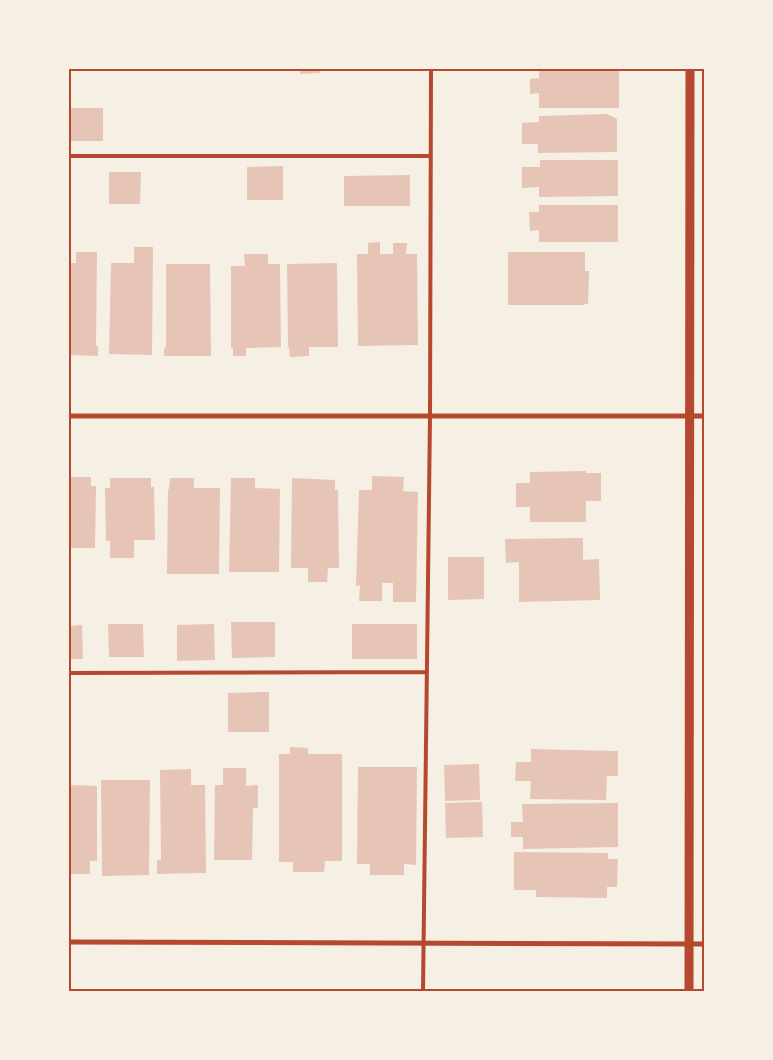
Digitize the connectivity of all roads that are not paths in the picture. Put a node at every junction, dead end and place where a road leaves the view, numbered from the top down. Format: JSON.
{"nodes":[{"id":1,"x":431,"y":69,"type":"edge"},
{"id":2,"x":690,"y":69,"type":"edge"},
{"id":3,"x":69,"y":156,"type":"edge"},
{"id":4,"x":431,"y":156,"type":"junction"},
{"id":5,"x":69,"y":416,"type":"edge"},
{"id":6,"x":430,"y":416,"type":"junction"},
{"id":7,"x":689,"y":416,"type":"junction"},
{"id":8,"x":704,"y":416,"type":"edge"},
{"id":9,"x":426,"y":672,"type":"junction"},
{"id":10,"x":69,"y":673,"type":"edge"},
{"id":11,"x":69,"y":942,"type":"edge"},
{"id":12,"x":422,"y":943,"type":"junction"},
{"id":13,"x":689,"y":944,"type":"junction"},
{"id":14,"x":704,"y":944,"type":"edge"},
{"id":15,"x":423,"y":991,"type":"edge"},
{"id":16,"x":689,"y":991,"type":"edge"}],
"edges":[{"from":1,"to":4,"type":"lane"},
{"from":2,"to":7,"type":"street"},
{"from":3,"to":4,"type":"lane"},
{"from":4,"to":6,"type":"lane"},
{"from":5,"to":6,"type":"street"},
{"from":6,"to":7,"type":"street"},
{"from":6,"to":9,"type":"lane"},
{"from":7,"to":8,"type":"street"},
{"from":7,"to":13,"type":"street"},
{"from":9,"to":10,"type":"lane"},
{"from":9,"to":12,"type":"lane"},
{"from":11,"to":12,"type":"street"},
{"from":12,"to":13,"type":"street"},
{"from":12,"to":15,"type":"lane"},
{"from":13,"to":14,"type":"street"},
{"from":13,"to":16,"type":"street"}]}
